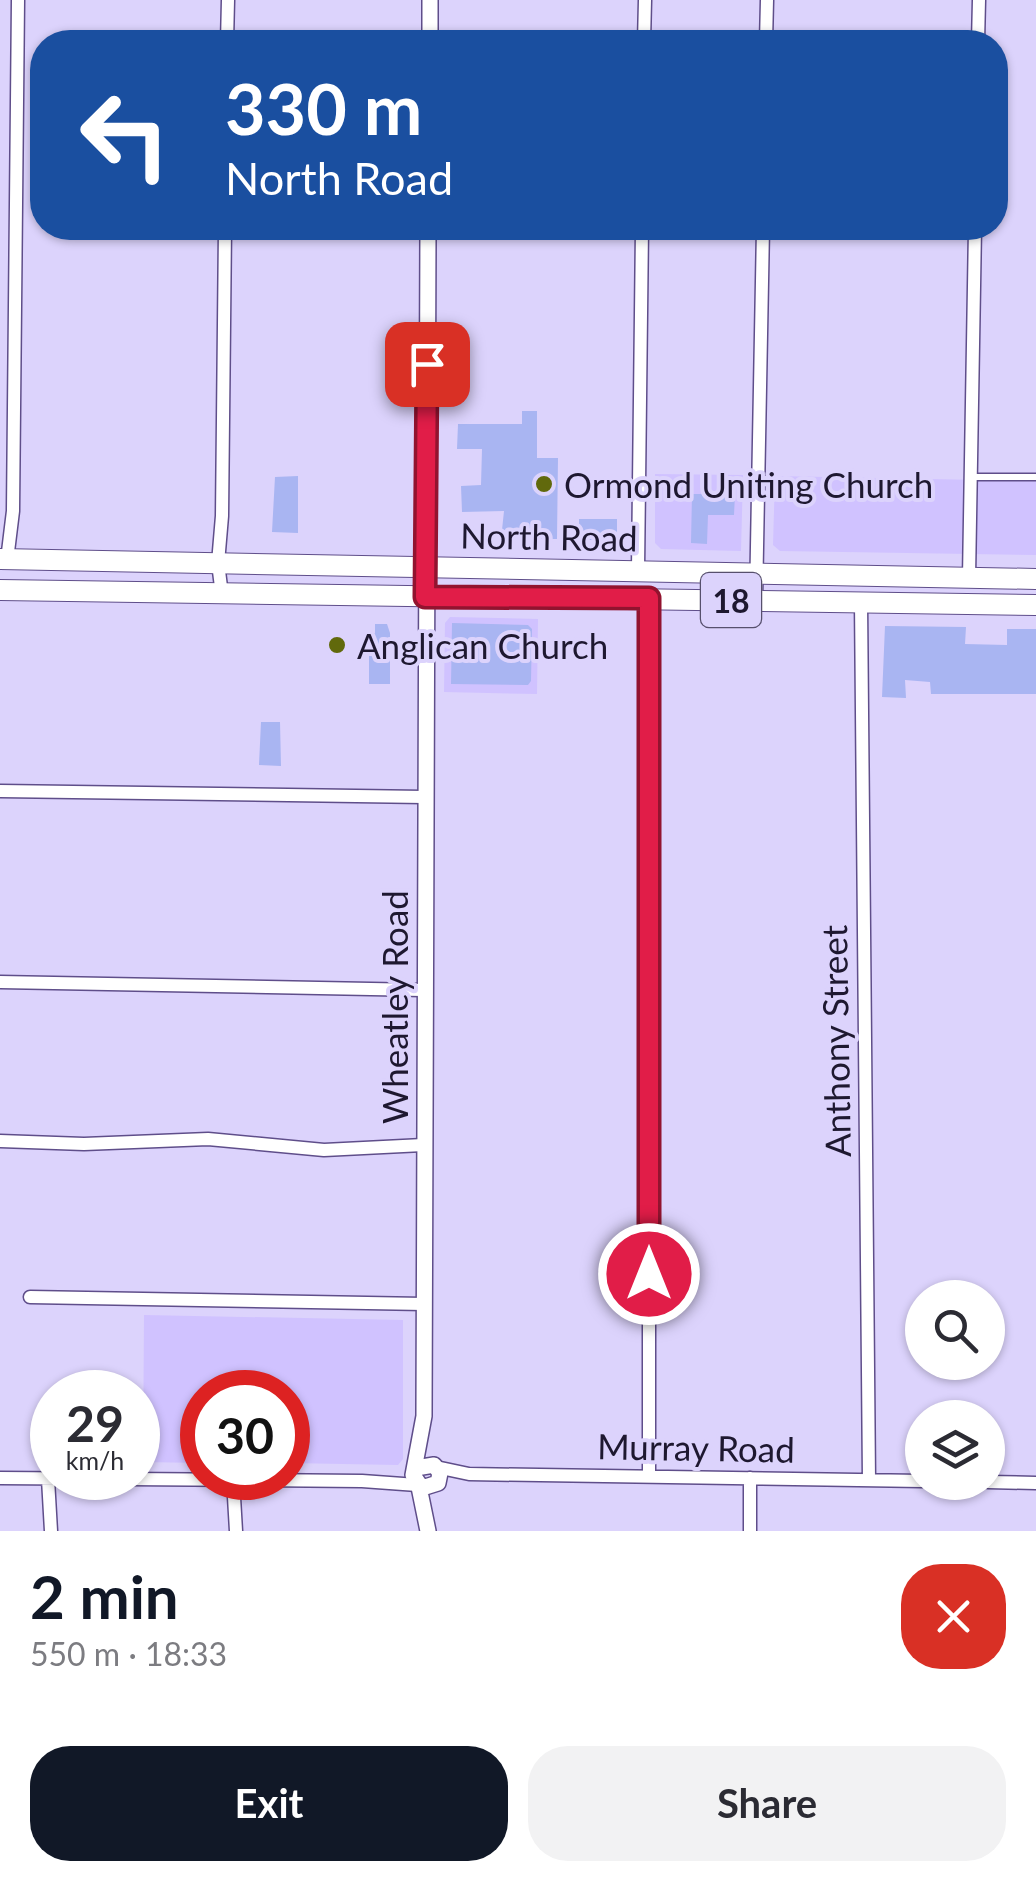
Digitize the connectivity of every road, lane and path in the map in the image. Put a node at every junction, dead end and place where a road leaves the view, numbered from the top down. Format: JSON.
{"nodes":[{"id":1,"x":18,"y":0,"type":"edge"},
{"id":2,"x":228,"y":0,"type":"edge"},
{"id":3,"x":430,"y":0,"type":"edge"},
{"id":4,"x":645,"y":0,"type":"edge"},
{"id":5,"x":767,"y":0,"type":"edge"},
{"id":6,"x":979,"y":0,"type":"edge"},
{"id":7,"x":227,"y":30,"type":"edge"},
{"id":8,"x":430,"y":30,"type":"edge"},
{"id":9,"x":644,"y":30,"type":"edge"},
{"id":10,"x":766,"y":30,"type":"edge"},
{"id":11,"x":978,"y":30,"type":"edge"},
{"id":12,"x":226,"y":240,"type":"edge"},
{"id":13,"x":428,"y":240,"type":"edge"},
{"id":14,"x":642,"y":240,"type":"edge"},
{"id":15,"x":763,"y":240,"type":"edge"},
{"id":16,"x":974,"y":240,"type":"edge"},
{"id":17,"x":970,"y":477,"type":"junction"},
{"id":18,"x":1036,"y":477,"type":"edge"},
{"id":19,"x":8,"y":560,"type":"edge"},
{"id":20,"x":222,"y":562,"type":"junction"},
{"id":21,"x":425,"y":566,"type":"junction"},
{"id":22,"x":517,"y":568,"type":"junction"},
{"id":23,"x":638,"y":570,"type":"junction"},
{"id":24,"x":756,"y":574,"type":"junction"},
{"id":25,"x":968,"y":577,"type":"junction"},
{"id":26,"x":1036,"y":579,"type":"edge"},
{"id":27,"x":0,"y":590,"type":"edge"},
{"id":28,"x":222,"y":595,"type":"junction"},
{"id":29,"x":425,"y":597,"type":"junction"},
{"id":30,"x":517,"y":598,"type":"junction"},
{"id":31,"x":649,"y":598,"type":"junction"},
{"id":32,"x":756,"y":600,"type":"junction"},
{"id":33,"x":861,"y":602,"type":"junction"},
{"id":34,"x":1036,"y":605,"type":"edge"},
{"id":35,"x":0,"y":792,"type":"edge"},
{"id":36,"x":424,"y":796,"type":"junction"},
{"id":37,"x":0,"y":982,"type":"edge"},
{"id":38,"x":423,"y":990,"type":"junction"},
{"id":39,"x":0,"y":1141,"type":"edge"},
{"id":40,"x":424,"y":1145,"type":"junction"},
{"id":41,"x":30,"y":1297,"type":"dead end"},
{"id":42,"x":424,"y":1304,"type":"junction"},
{"id":43,"x":426,"y":1476,"type":"junction"},
{"id":44,"x":649,"y":1476,"type":"junction"},
{"id":45,"x":0,"y":1478,"type":"edge"},
{"id":46,"x":750,"y":1478,"type":"junction"},
{"id":47,"x":30,"y":1479,"type":"edge"},
{"id":48,"x":310,"y":1480,"type":"edge"},
{"id":49,"x":869,"y":1480,"type":"junction"},
{"id":50,"x":905,"y":1481,"type":"edge"},
{"id":51,"x":1005,"y":1482,"type":"edge"},
{"id":52,"x":1036,"y":1483,"type":"edge"},
{"id":53,"x":49,"y":1500,"type":"edge"},
{"id":54,"x":234,"y":1500,"type":"edge"},
{"id":55,"x":51,"y":1531,"type":"edge"},
{"id":56,"x":236,"y":1531,"type":"edge"},
{"id":57,"x":429,"y":1531,"type":"edge"},
{"id":58,"x":750,"y":1531,"type":"edge"}],
"edges":[{"from":1,"to":19,"type":"street"},
{"from":2,"to":7,"type":"street"},
{"from":3,"to":8,"type":"street"},
{"from":4,"to":9,"type":"street"},
{"from":5,"to":10,"type":"street"},
{"from":6,"to":11,"type":"street"},
{"from":12,"to":20,"type":"street"},
{"from":13,"to":21,"type":"street","name":"Wheatley Road"},
{"from":14,"to":23,"type":"street"},
{"from":15,"to":24,"type":"street"},
{"from":16,"to":17,"type":"street"},
{"from":17,"to":18,"type":"lane"},
{"from":17,"to":25,"type":"street"},
{"from":19,"to":20,"type":"highway","name":"North Road","number":"18"},
{"from":20,"to":21,"type":"highway","name":"North Road","number":"18"},
{"from":20,"to":28,"type":"street"},
{"from":21,"to":22,"type":"highway","name":"North Road","number":"18"},
{"from":21,"to":29,"type":"street","name":"Wheatley Road"},
{"from":22,"to":23,"type":"highway","name":"North Road","number":"18"},
{"from":22,"to":30,"type":"highway"},
{"from":23,"to":24,"type":"highway","name":"North Road","number":"18"},
{"from":24,"to":25,"type":"highway","name":"North Road","number":"18"},
{"from":24,"to":32,"type":"street"},
{"from":25,"to":26,"type":"highway","name":"North Road","number":"18"},
{"from":27,"to":28,"type":"highway","name":"North Road","number":"18"},
{"from":28,"to":29,"type":"highway","name":"North Road","number":"18"},
{"from":29,"to":30,"type":"highway","name":"North Road","number":"18"},
{"from":29,"to":36,"type":"street","name":"Wheatley Road"},
{"from":30,"to":31,"type":"highway","name":"North Road","number":"18"},
{"from":31,"to":32,"type":"highway","name":"North Road","number":"18"},
{"from":31,"to":44,"type":"street"},
{"from":32,"to":33,"type":"highway","name":"North Road","number":"18"},
{"from":33,"to":34,"type":"highway","name":"North Road","number":"18"},
{"from":33,"to":49,"type":"street","name":"Anthony Street"},
{"from":35,"to":36,"type":"street"},
{"from":36,"to":38,"type":"street","name":"Wheatley Road"},
{"from":37,"to":38,"type":"street"},
{"from":38,"to":40,"type":"street","name":"Wheatley Road"},
{"from":39,"to":40,"type":"street"},
{"from":40,"to":42,"type":"street","name":"Wheatley Road"},
{"from":41,"to":42,"type":"street"},
{"from":42,"to":43,"type":"street","name":"Wheatley Road"},
{"from":43,"to":44,"type":"street","name":"Murray Road"},
{"from":43,"to":48,"type":"street","name":"Murray Road"},
{"from":43,"to":57,"type":"street","name":"Wheatley Road"},
{"from":44,"to":46,"type":"street","name":"Murray Road"},
{"from":45,"to":47,"type":"street","name":"Murray Road"},
{"from":46,"to":49,"type":"street","name":"Murray Road"},
{"from":46,"to":58,"type":"street"},
{"from":49,"to":50,"type":"street","name":"Murray Road"},
{"from":51,"to":52,"type":"street"},
{"from":53,"to":55,"type":"street"},
{"from":54,"to":56,"type":"street"}]}
